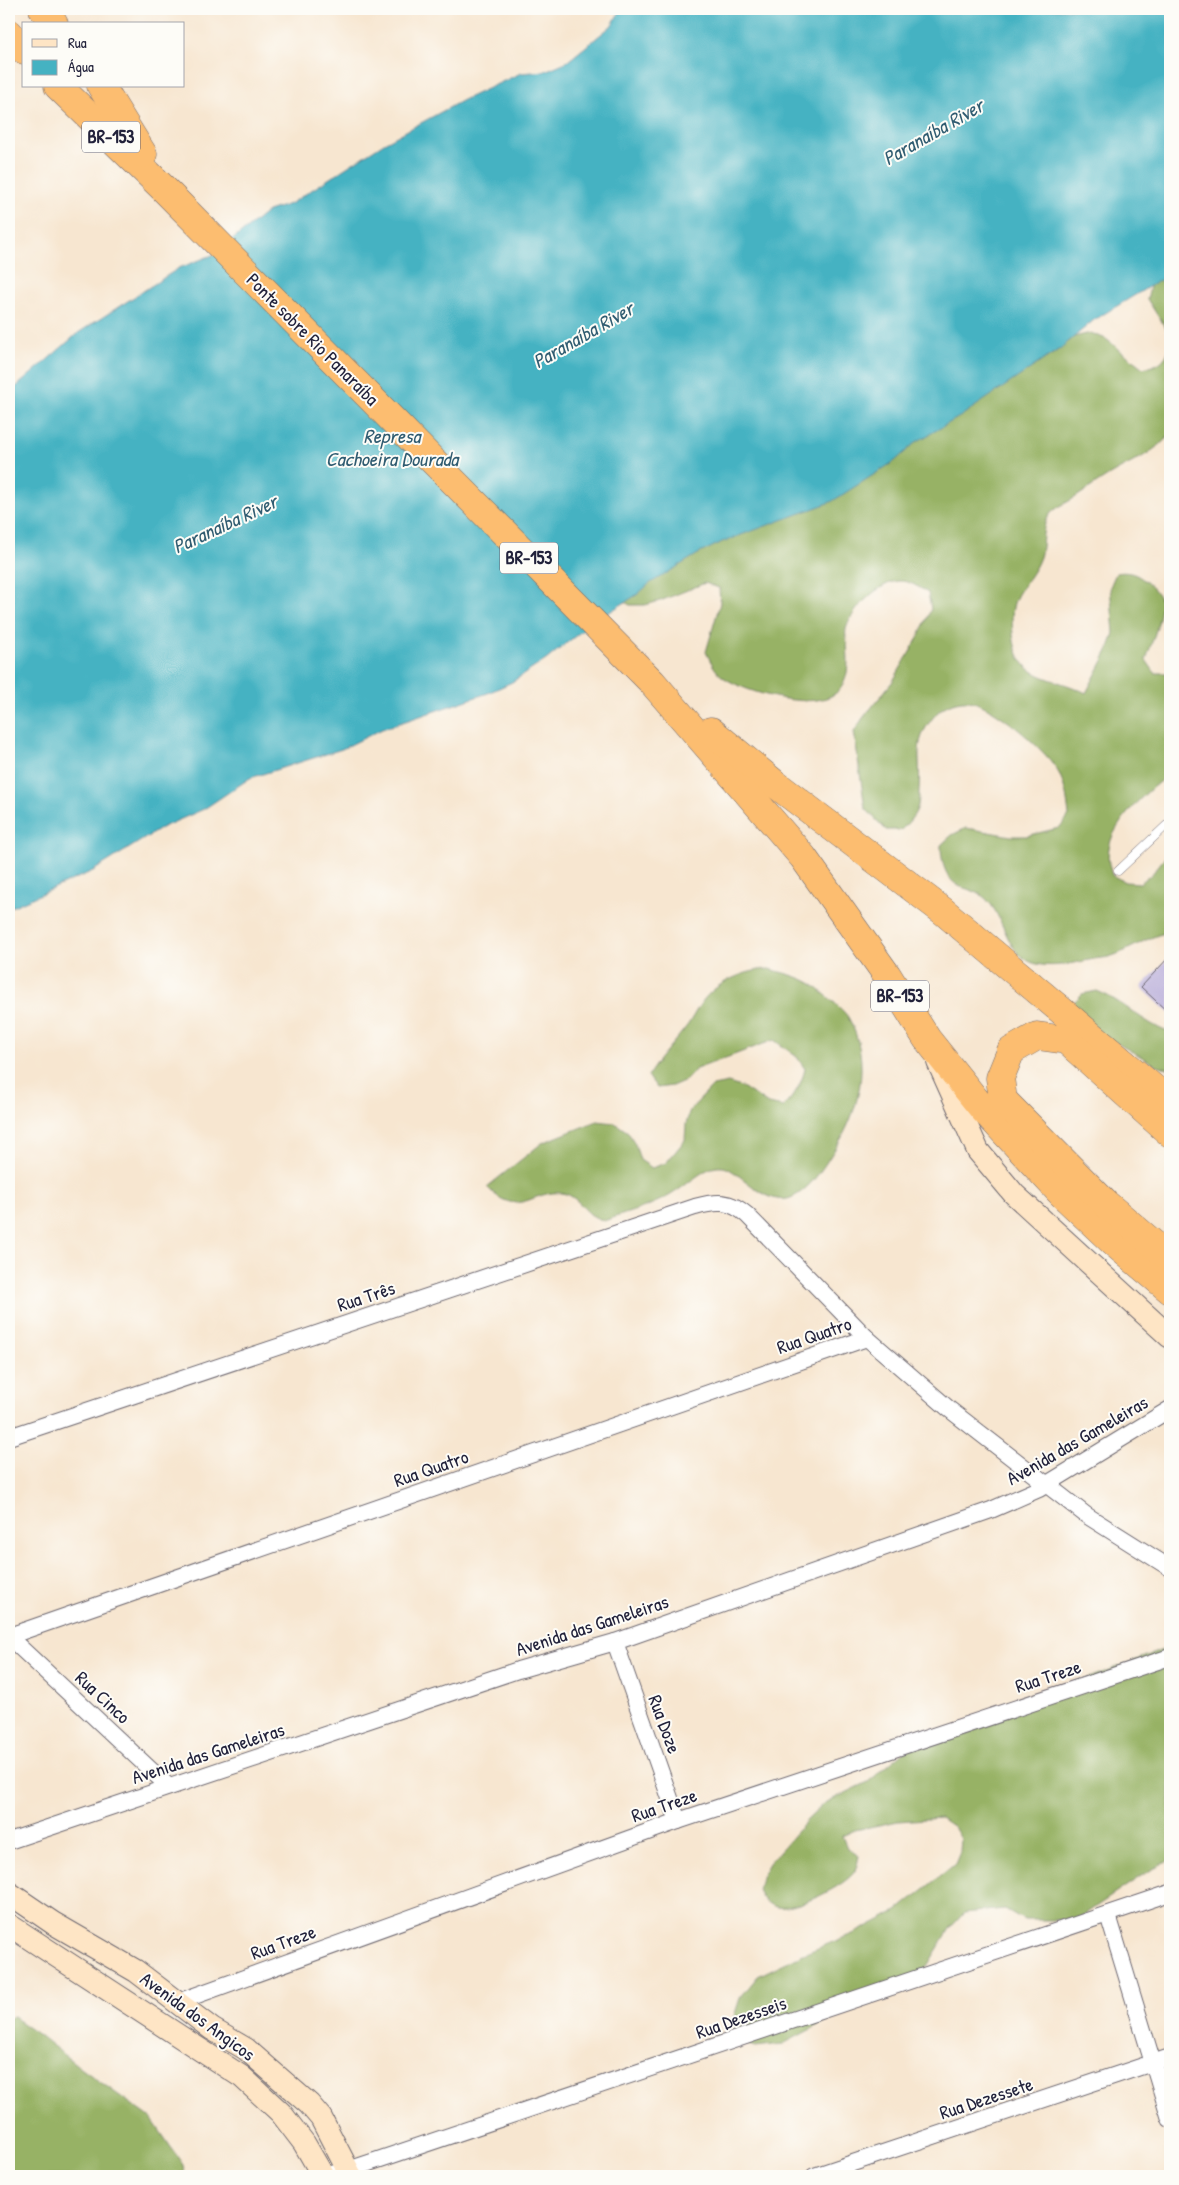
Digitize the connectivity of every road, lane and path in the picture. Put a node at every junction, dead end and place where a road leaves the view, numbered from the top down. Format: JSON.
{"nodes":[{"id":1,"x":42,"y":9,"type":"edge"},
{"id":2,"x":52,"y":22,"type":"edge"},
{"id":3,"x":60,"y":88,"type":"edge"},
{"id":4,"x":102,"y":88,"type":"edge"},
{"id":5,"x":163,"y":188,"type":"junction"},
{"id":6,"x":652,"y":682,"type":"junction"},
{"id":7,"x":1170,"y":822,"type":"edge"},
{"id":8,"x":1118,"y":870,"type":"dead end"},
{"id":9,"x":927,"y":1039,"type":"junction"},
{"id":10,"x":1170,"y":1102,"type":"edge"},
{"id":11,"x":1170,"y":1132,"type":"edge"},
{"id":12,"x":1170,"y":1258,"type":"edge"},
{"id":13,"x":1170,"y":1290,"type":"edge"},
{"id":14,"x":1170,"y":1337,"type":"edge"},
{"id":15,"x":867,"y":1338,"type":"junction"},
{"id":16,"x":1170,"y":1408,"type":"edge"},
{"id":17,"x":9,"y":1437,"type":"edge"},
{"id":18,"x":1046,"y":1484,"type":"junction"},
{"id":19,"x":1170,"y":1568,"type":"edge"},
{"id":20,"x":9,"y":1636,"type":"edge"},
{"id":21,"x":614,"y":1642,"type":"junction"},
{"id":22,"x":1170,"y":1657,"type":"edge"},
{"id":23,"x":169,"y":1786,"type":"junction"},
{"id":24,"x":678,"y":1821,"type":"junction"},
{"id":25,"x":9,"y":1841,"type":"edge"},
{"id":26,"x":9,"y":1893,"type":"edge"},
{"id":27,"x":1170,"y":1893,"type":"edge"},
{"id":28,"x":1108,"y":1915,"type":"junction"},
{"id":29,"x":9,"y":1925,"type":"edge"},
{"id":30,"x":175,"y":2003,"type":"junction"},
{"id":31,"x":1170,"y":2057,"type":"edge"},
{"id":32,"x":1154,"y":2063,"type":"junction"},
{"id":33,"x":1170,"y":2119,"type":"edge"},
{"id":34,"x":350,"y":2173,"type":"edge"},
{"id":35,"x":323,"y":2176,"type":"edge"},
{"id":36,"x":814,"y":2176,"type":"edge"}],
"edges":[{"from":1,"to":2,"type":"highway"},
{"from":3,"to":5,"type":"highway","number":"BR-153"},
{"from":4,"to":5,"type":"highway","number":"BR-153"},
{"from":5,"to":6,"type":"highway","name":"Ponte sobre Rio Panaraíba","number":"BR-153"},
{"from":6,"to":9,"type":"highway","number":"BR-153"},
{"from":6,"to":10,"type":"highway","number":"BR-153"},
{"from":7,"to":8,"type":"lane"},
{"from":9,"to":13,"type":"highway","number":"BR-153"},
{"from":9,"to":14,"type":"street"},
{"from":11,"to":12,"type":"highway"},
{"from":15,"to":17,"type":"street","name":"Rua Três"},
{"from":15,"to":18,"type":"street"},
{"from":15,"to":20,"type":"street","name":"Rua Quatro"},
{"from":16,"to":18,"type":"street","name":"Avenida das Gameleiras"},
{"from":18,"to":19,"type":"street"},
{"from":18,"to":21,"type":"street","name":"Avenida das Gameleiras"},
{"from":20,"to":23,"type":"street","name":"Rua Cinco"},
{"from":21,"to":23,"type":"street","name":"Avenida das Gameleiras"},
{"from":21,"to":24,"type":"street","name":"Rua Doze"},
{"from":22,"to":24,"type":"street","name":"Rua Treze"},
{"from":23,"to":25,"type":"street","name":"Avenida das Gameleiras"},
{"from":24,"to":30,"type":"street","name":"Rua Treze"},
{"from":26,"to":30,"type":"street","name":"Avenida dos Angicos"},
{"from":27,"to":28,"type":"street","name":"Rua Dezesseis"},
{"from":28,"to":32,"type":"street"},
{"from":28,"to":34,"type":"street","name":"Rua Dezesseis"},
{"from":29,"to":35,"type":"street","name":"Avenida dos Angicos"},
{"from":30,"to":34,"type":"street","name":"Avenida dos Angicos"},
{"from":31,"to":32,"type":"street","name":"Rua Dezessete"},
{"from":32,"to":33,"type":"street"},
{"from":32,"to":36,"type":"street","name":"Rua Dezessete"},
{"from":34,"to":35,"type":"street","name":"Rua Dezesseis"}]}
